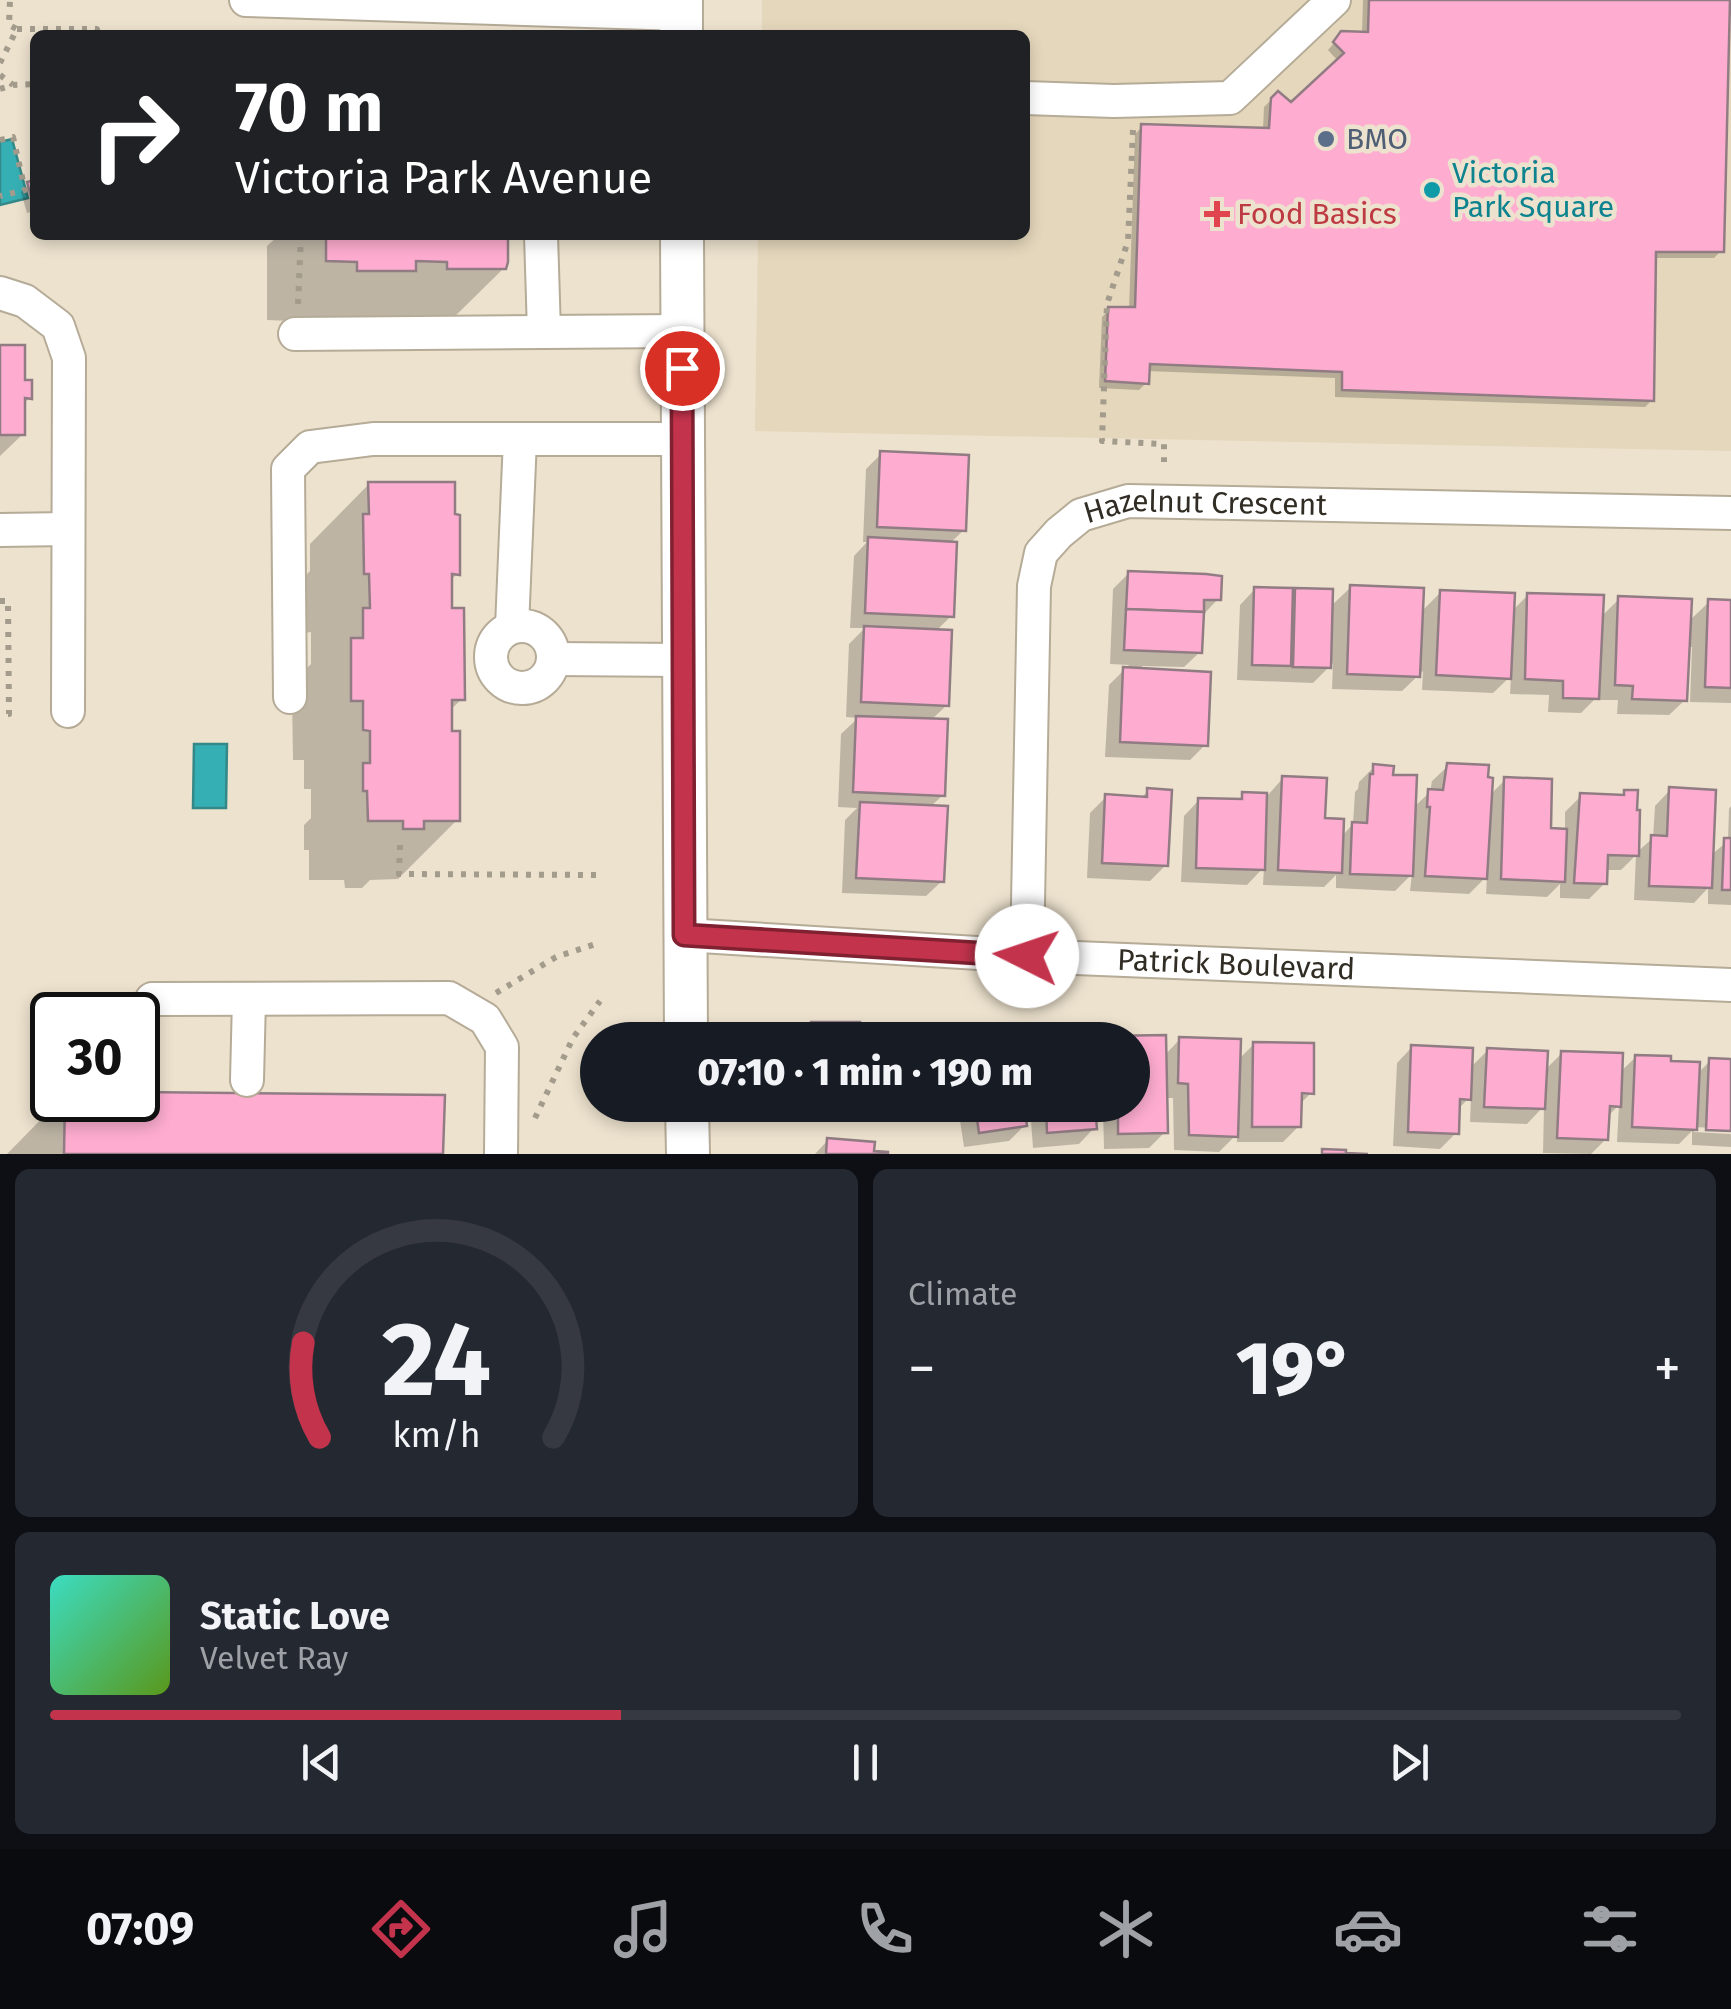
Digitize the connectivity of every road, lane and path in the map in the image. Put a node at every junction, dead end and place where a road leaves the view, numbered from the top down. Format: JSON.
{"nodes":[{"id":1,"x":10,"y":0,"type":"edge"},
{"id":2,"x":246,"y":0,"type":"edge"},
{"id":3,"x":1334,"y":0,"type":"edge"},
{"id":4,"x":681,"y":16,"type":"edge"},
{"id":5,"x":17,"y":29,"type":"junction"},
{"id":6,"x":98,"y":30,"type":"edge"},
{"id":7,"x":0,"y":63,"type":"edge"},
{"id":8,"x":0,"y":75,"type":"edge"},
{"id":9,"x":30,"y":84,"type":"edge"},
{"id":10,"x":13,"y":85,"type":"junction"},
{"id":11,"x":0,"y":89,"type":"edge"},
{"id":12,"x":1030,"y":98,"type":"edge"},
{"id":13,"x":1134,"y":119,"type":"dead end"},
{"id":14,"x":0,"y":140,"type":"edge"},
{"id":15,"x":0,"y":196,"type":"edge"},
{"id":16,"x":301,"y":240,"type":"edge"},
{"id":17,"x":541,"y":240,"type":"edge"},
{"id":18,"x":682,"y":240,"type":"edge"},
{"id":19,"x":0,"y":293,"type":"edge"},
{"id":20,"x":682,"y":331,"type":"junction"},
{"id":21,"x":544,"y":332,"type":"junction"},
{"id":22,"x":295,"y":334,"type":"joint"},
{"id":23,"x":520,"y":439,"type":"junction"},
{"id":24,"x":682,"y":440,"type":"junction"},
{"id":25,"x":1164,"y":462,"type":"dead end"},
{"id":26,"x":1731,"y":513,"type":"edge"},
{"id":27,"x":68,"y":529,"type":"junction"},
{"id":28,"x":0,"y":530,"type":"edge"},
{"id":29,"x":0,"y":601,"type":"edge"},
{"id":30,"x":512,"y":626,"type":"junction"},
{"id":31,"x":554,"y":659,"type":"junction"},
{"id":32,"x":684,"y":660,"type":"junction"},
{"id":33,"x":290,"y":697,"type":"dead end"},
{"id":34,"x":68,"y":710,"type":"dead end"},
{"id":35,"x":0,"y":714,"type":"edge"},
{"id":36,"x":400,"y":844,"type":"dead end"},
{"id":37,"x":599,"y":875,"type":"dead end"},
{"id":38,"x":684,"y":935,"type":"junction"},
{"id":39,"x":600,"y":942,"type":"dead end"},
{"id":40,"x":1027,"y":956,"type":"junction"},
{"id":41,"x":1731,"y":985,"type":"edge"},
{"id":42,"x":160,"y":999,"type":"edge"},
{"id":43,"x":249,"y":999,"type":"junction"},
{"id":44,"x":600,"y":1002,"type":"dead end"},
{"id":45,"x":471,"y":1011,"type":"junction"},
{"id":46,"x":686,"y":1022,"type":"edge"},
{"id":47,"x":247,"y":1080,"type":"dead end"},
{"id":48,"x":533,"y":1122,"type":"dead end"},
{"id":49,"x":688,"y":1122,"type":"edge"},
{"id":50,"x":501,"y":1154,"type":"edge"},
{"id":51,"x":688,"y":1154,"type":"edge"}],
"edges":[{"from":1,"to":5,"type":"path"},
{"from":2,"to":4,"type":"street"},
{"from":3,"to":12,"type":"street"},
{"from":5,"to":6,"type":"path"},
{"from":5,"to":7,"type":"path"},
{"from":8,"to":10,"type":"path"},
{"from":9,"to":10,"type":"path"},
{"from":10,"to":11,"type":"path"},
{"from":13,"to":25,"type":"path"},
{"from":14,"to":15,"type":"path"},
{"from":16,"to":22,"type":"path"},
{"from":17,"to":21,"type":"street"},
{"from":18,"to":20,"type":"main road"},
{"from":19,"to":27,"type":"street"},
{"from":20,"to":21,"type":"street"},
{"from":20,"to":24,"type":"main road"},
{"from":21,"to":22,"type":"street"},
{"from":23,"to":24,"type":"street"},
{"from":23,"to":30,"type":"street"},
{"from":23,"to":33,"type":"street"},
{"from":24,"to":32,"type":"main road"},
{"from":26,"to":40,"type":"street","name":"Hazelnut Crescent"},
{"from":27,"to":28,"type":"street"},
{"from":27,"to":34,"type":"street"},
{"from":29,"to":35,"type":"path"},
{"from":30,"to":31,"type":"street"},
{"from":30,"to":31,"type":"street"},
{"from":31,"to":32,"type":"street"},
{"from":32,"to":38,"type":"main road"},
{"from":36,"to":37,"type":"path"},
{"from":38,"to":40,"type":"street","name":"Patrick Boulevard"},
{"from":38,"to":46,"type":"main road"},
{"from":39,"to":45,"type":"path"},
{"from":40,"to":41,"type":"street","name":"Patrick Boulevard"},
{"from":42,"to":43,"type":"street"},
{"from":43,"to":45,"type":"street"},
{"from":43,"to":47,"type":"street"},
{"from":44,"to":48,"type":"path"},
{"from":45,"to":50,"type":"street"},
{"from":49,"to":51,"type":"main road"}]}
